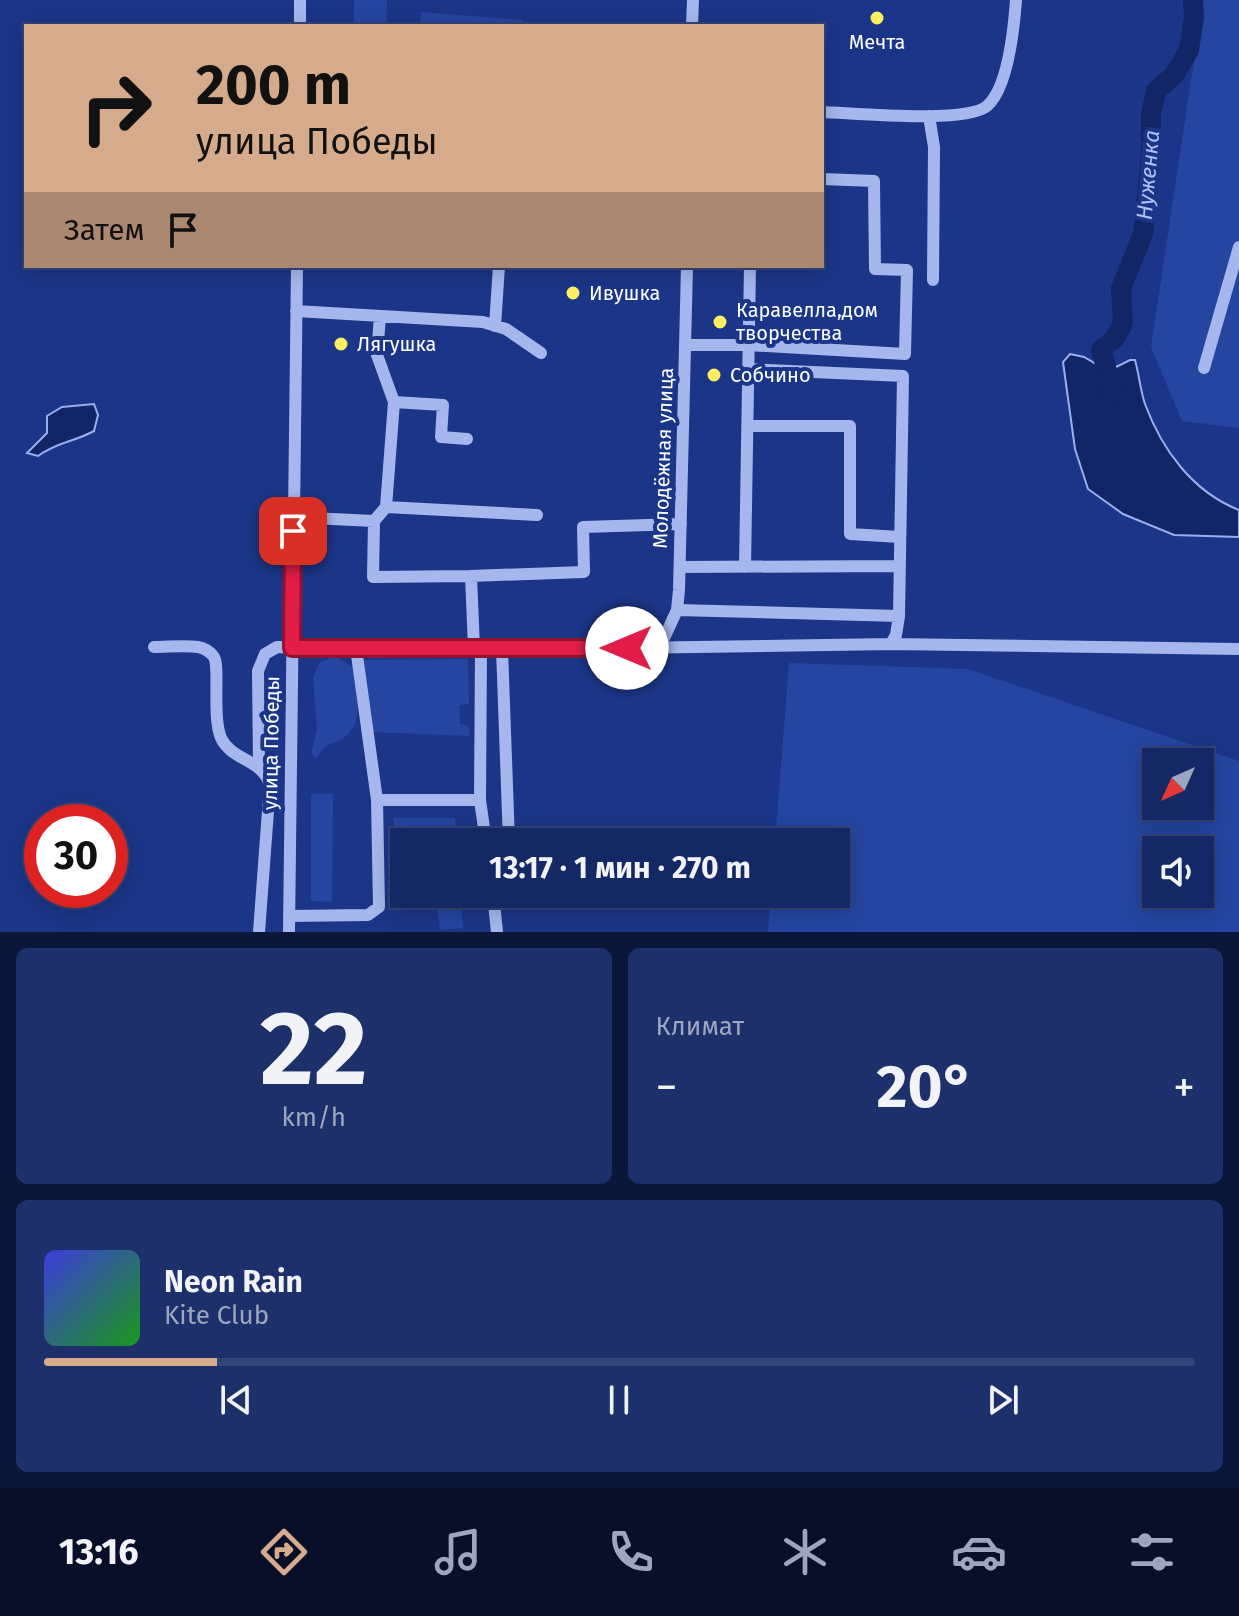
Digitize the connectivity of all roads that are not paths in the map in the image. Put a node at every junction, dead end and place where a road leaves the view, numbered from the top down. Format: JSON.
{"nodes":[{"id":1,"x":300,"y":0,"type":"edge"},
{"id":2,"x":693,"y":0,"type":"edge"},
{"id":3,"x":1016,"y":0,"type":"edge"},
{"id":4,"x":300,"y":24,"type":"edge"},
{"id":5,"x":692,"y":24,"type":"edge"},
{"id":6,"x":824,"y":112,"type":"edge"},
{"id":7,"x":929,"y":116,"type":"junction"},
{"id":8,"x":824,"y":179,"type":"edge"},
{"id":9,"x":1239,"y":247,"type":"edge"},
{"id":10,"x":297,"y":268,"type":"edge"},
{"id":11,"x":499,"y":268,"type":"edge"},
{"id":12,"x":687,"y":268,"type":"edge"},
{"id":13,"x":750,"y":268,"type":"edge"},
{"id":14,"x":933,"y":280,"type":"dead end"},
{"id":15,"x":296,"y":311,"type":"junction"},
{"id":16,"x":380,"y":316,"type":"junction"},
{"id":17,"x":495,"y":326,"type":"junction"},
{"id":18,"x":686,"y":345,"type":"junction"},
{"id":19,"x":747,"y":345,"type":"junction"},
{"id":20,"x":541,"y":353,"type":"dead end"},
{"id":21,"x":1204,"y":368,"type":"dead end"},
{"id":22,"x":747,"y":369,"type":"junction"},
{"id":23,"x":394,"y":402,"type":"junction"},
{"id":24,"x":748,"y":426,"type":"junction"},
{"id":25,"x":467,"y":439,"type":"dead end"},
{"id":26,"x":386,"y":507,"type":"junction"},
{"id":27,"x":537,"y":515,"type":"dead end"},
{"id":28,"x":311,"y":518,"type":"dead end"},
{"id":29,"x":374,"y":521,"type":"junction"},
{"id":30,"x":681,"y":524,"type":"junction"},
{"id":31,"x":900,"y":537,"type":"junction"},
{"id":32,"x":900,"y":566,"type":"junction"},
{"id":33,"x":680,"y":567,"type":"junction"},
{"id":34,"x":745,"y":567,"type":"junction"},
{"id":35,"x":471,"y":576,"type":"junction"},
{"id":36,"x":677,"y":610,"type":"junction"},
{"id":37,"x":899,"y":616,"type":"junction"},
{"id":38,"x":891,"y":644,"type":"junction"},
{"id":39,"x":154,"y":647,"type":"dead end"},
{"id":40,"x":660,"y":647,"type":"junction"},
{"id":41,"x":292,"y":648,"type":"junction"},
{"id":42,"x":356,"y":648,"type":"junction"},
{"id":43,"x":477,"y":648,"type":"junction"},
{"id":44,"x":502,"y":649,"type":"junction"},
{"id":45,"x":1239,"y":649,"type":"edge"},
{"id":46,"x":259,"y":766,"type":"junction"},
{"id":47,"x":377,"y":800,"type":"junction"},
{"id":48,"x":480,"y":800,"type":"junction"},
{"id":49,"x":484,"y":828,"type":"edge"},
{"id":50,"x":508,"y":828,"type":"edge"},
{"id":51,"x":494,"y":908,"type":"edge"},
{"id":52,"x":289,"y":916,"type":"junction"},
{"id":53,"x":259,"y":932,"type":"edge"},
{"id":54,"x":289,"y":932,"type":"edge"},
{"id":55,"x":497,"y":932,"type":"edge"}],
"edges":[{"from":1,"to":4,"type":"street"},
{"from":2,"to":5,"type":"street"},
{"from":3,"to":7,"type":"street"},
{"from":6,"to":7,"type":"street"},
{"from":7,"to":14,"type":"street"},
{"from":8,"to":19,"type":"street"},
{"from":9,"to":21,"type":"street"},
{"from":10,"to":15,"type":"street","name":"улица Победы"},
{"from":11,"to":17,"type":"street"},
{"from":12,"to":18,"type":"street","name":"Молодёжная улица"},
{"from":13,"to":19,"type":"street"},
{"from":15,"to":16,"type":"street"},
{"from":15,"to":41,"type":"street","name":"улица Победы"},
{"from":16,"to":17,"type":"street"},
{"from":16,"to":23,"type":"street"},
{"from":17,"to":20,"type":"street"},
{"from":18,"to":19,"type":"street"},
{"from":18,"to":30,"type":"street","name":"Молодёжная улица"},
{"from":19,"to":22,"type":"street"},
{"from":22,"to":24,"type":"street"},
{"from":22,"to":31,"type":"street"},
{"from":23,"to":25,"type":"street"},
{"from":23,"to":26,"type":"street"},
{"from":24,"to":31,"type":"street"},
{"from":24,"to":34,"type":"street"},
{"from":26,"to":27,"type":"street"},
{"from":26,"to":29,"type":"street"},
{"from":28,"to":29,"type":"street"},
{"from":29,"to":35,"type":"street"},
{"from":30,"to":33,"type":"street","name":"Молодёжная улица"},
{"from":30,"to":35,"type":"street"},
{"from":31,"to":32,"type":"street"},
{"from":32,"to":34,"type":"street"},
{"from":32,"to":37,"type":"street"},
{"from":33,"to":34,"type":"street"},
{"from":33,"to":36,"type":"street","name":"Молодёжная улица"},
{"from":35,"to":43,"type":"street"},
{"from":36,"to":37,"type":"street"},
{"from":36,"to":40,"type":"street","name":"Молодёжная улица"},
{"from":37,"to":38,"type":"street"},
{"from":38,"to":40,"type":"street"},
{"from":38,"to":45,"type":"street"},
{"from":39,"to":46,"type":"street"},
{"from":40,"to":44,"type":"street"},
{"from":41,"to":42,"type":"street"},
{"from":41,"to":46,"type":"street"},
{"from":41,"to":52,"type":"street","name":"улица Победы"},
{"from":42,"to":43,"type":"street"},
{"from":42,"to":47,"type":"street"},
{"from":43,"to":44,"type":"street"},
{"from":43,"to":48,"type":"street"},
{"from":44,"to":50,"type":"street"},
{"from":46,"to":53,"type":"street"},
{"from":47,"to":48,"type":"street"},
{"from":47,"to":52,"type":"street"},
{"from":48,"to":49,"type":"street"},
{"from":51,"to":55,"type":"street"},
{"from":52,"to":54,"type":"street","name":"улица Победы"}]}
